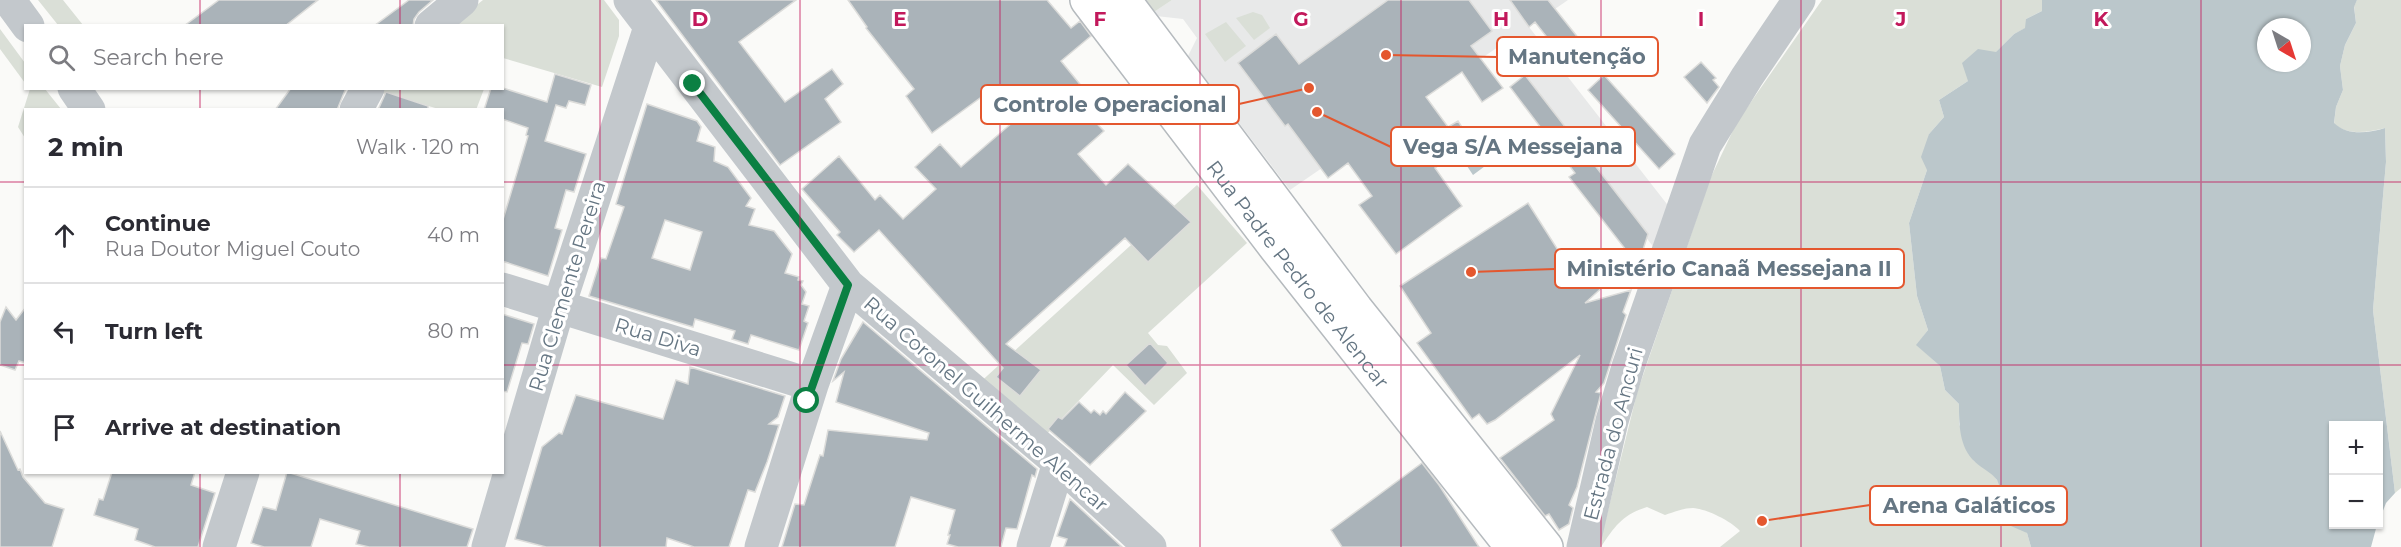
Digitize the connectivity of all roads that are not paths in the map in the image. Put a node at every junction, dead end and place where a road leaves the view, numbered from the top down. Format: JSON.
{"nodes":[{"id":1,"x":9,"y":0,"type":"edge"},
{"id":2,"x":462,"y":0,"type":"edge"},
{"id":3,"x":630,"y":0,"type":"edge"},
{"id":4,"x":1087,"y":0,"type":"edge"},
{"id":5,"x":1124,"y":0,"type":"edge"},
{"id":6,"x":1799,"y":0,"type":"edge"},
{"id":7,"x":27,"y":24,"type":"edge"},
{"id":8,"x":433,"y":24,"type":"edge"},
{"id":9,"x":650,"y":27,"type":"junction"},
{"id":10,"x":1159,"y":71,"type":"junction"},
{"id":11,"x":75,"y":90,"type":"edge"},
{"id":12,"x":368,"y":90,"type":"edge"},
{"id":13,"x":88,"y":108,"type":"edge"},
{"id":14,"x":357,"y":108,"type":"edge"},
{"id":15,"x":848,"y":285,"type":"junction"},
{"id":16,"x":504,"y":290,"type":"edge"},
{"id":17,"x":559,"y":306,"type":"junction"},
{"id":18,"x":813,"y":385,"type":"junction"},
{"id":19,"x":1059,"y":463,"type":"junction"},
{"id":20,"x":242,"y":474,"type":"edge"},
{"id":21,"x":219,"y":547,"type":"edge"},
{"id":22,"x":488,"y":547,"type":"edge"},
{"id":23,"x":761,"y":547,"type":"edge"},
{"id":24,"x":1033,"y":547,"type":"edge"},
{"id":25,"x":1150,"y":547,"type":"edge"},
{"id":26,"x":1512,"y":547,"type":"edge"},
{"id":27,"x":1546,"y":547,"type":"edge"},
{"id":28,"x":1583,"y":547,"type":"edge"}],
"edges":[{"from":1,"to":7,"type":"street"},
{"from":2,"to":8,"type":"street"},
{"from":3,"to":9,"type":"street","name":"Rua Coronel Guilherme Alencar"},
{"from":4,"to":10,"type":"main road","name":"Rua Padre Pedro de Alencar"},
{"from":5,"to":10,"type":"main road","name":"Rua Padre Pedro de Alencar"},
{"from":6,"to":28,"type":"street","name":"Estrada do Ancuri"},
{"from":9,"to":15,"type":"street","name":"Rua Coronel Guilherme Alencar"},
{"from":9,"to":17,"type":"street","name":"Rua Clemente Pereira"},
{"from":10,"to":26,"type":"main road","name":"Rua Padre Pedro de Alencar"},
{"from":10,"to":27,"type":"main road","name":"Rua Padre Pedro de Alencar"},
{"from":11,"to":13,"type":"street"},
{"from":12,"to":14,"type":"street"},
{"from":15,"to":18,"type":"street"},
{"from":15,"to":19,"type":"street","name":"Rua Coronel Guilherme Alencar"},
{"from":16,"to":17,"type":"street","name":"Rua Diva"},
{"from":17,"to":18,"type":"street","name":"Rua Diva"},
{"from":17,"to":22,"type":"street","name":"Rua Clemente Pereira"},
{"from":18,"to":23,"type":"street"},
{"from":19,"to":24,"type":"street"},
{"from":19,"to":25,"type":"street","name":"Rua Coronel Guilherme Alencar"},
{"from":20,"to":21,"type":"street"}]}
